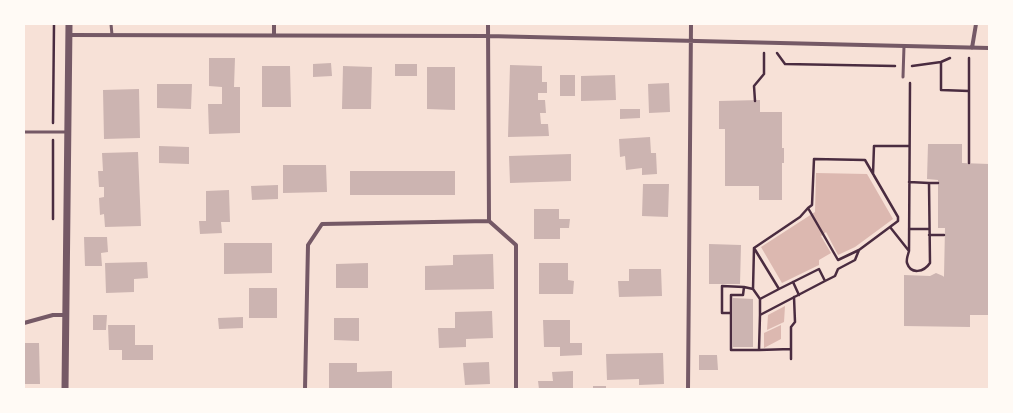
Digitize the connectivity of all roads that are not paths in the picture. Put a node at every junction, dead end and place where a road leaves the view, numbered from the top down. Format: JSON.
{"nodes":[{"id":1,"x":69,"y":24,"type":"edge"},
{"id":2,"x":111,"y":24,"type":"edge"},
{"id":3,"x":274,"y":24,"type":"edge"},
{"id":4,"x":488,"y":24,"type":"edge"},
{"id":5,"x":692,"y":24,"type":"edge"},
{"id":6,"x":976,"y":24,"type":"edge"},
{"id":7,"x":68,"y":35,"type":"junction"},
{"id":8,"x":112,"y":35,"type":"junction"},
{"id":9,"x":274,"y":36,"type":"junction"},
{"id":10,"x":488,"y":36,"type":"junction"},
{"id":11,"x":692,"y":42,"type":"junction"},
{"id":12,"x":904,"y":46,"type":"junction"},
{"id":13,"x":972,"y":48,"type":"junction"},
{"id":14,"x":989,"y":48,"type":"edge"},
{"id":15,"x":903,"y":77,"type":"dead end"},
{"id":16,"x":24,"y":132,"type":"edge"},
{"id":17,"x":68,"y":132,"type":"junction"},
{"id":18,"x":489,"y":221,"type":"junction"},
{"id":19,"x":66,"y":315,"type":"junction"},
{"id":20,"x":24,"y":323,"type":"edge"},
{"id":21,"x":65,"y":389,"type":"edge"},
{"id":22,"x":305,"y":389,"type":"edge"},
{"id":23,"x":516,"y":389,"type":"edge"},
{"id":24,"x":688,"y":389,"type":"edge"}],
"edges":[{"from":1,"to":7,"type":"street"},
{"from":2,"to":8,"type":"lane"},
{"from":3,"to":9,"type":"street"},
{"from":4,"to":10,"type":"street"},
{"from":5,"to":11,"type":"street"},
{"from":6,"to":13,"type":"street"},
{"from":7,"to":8,"type":"street"},
{"from":7,"to":17,"type":"street"},
{"from":8,"to":9,"type":"street"},
{"from":9,"to":10,"type":"street"},
{"from":10,"to":11,"type":"street"},
{"from":10,"to":18,"type":"street"},
{"from":11,"to":12,"type":"street"},
{"from":11,"to":24,"type":"street"},
{"from":12,"to":13,"type":"street"},
{"from":12,"to":15,"type":"lane"},
{"from":13,"to":14,"type":"street"},
{"from":16,"to":17,"type":"lane"},
{"from":17,"to":19,"type":"street"},
{"from":18,"to":22,"type":"street"},
{"from":18,"to":23,"type":"street"},
{"from":19,"to":20,"type":"street"},
{"from":19,"to":21,"type":"street"}]}
